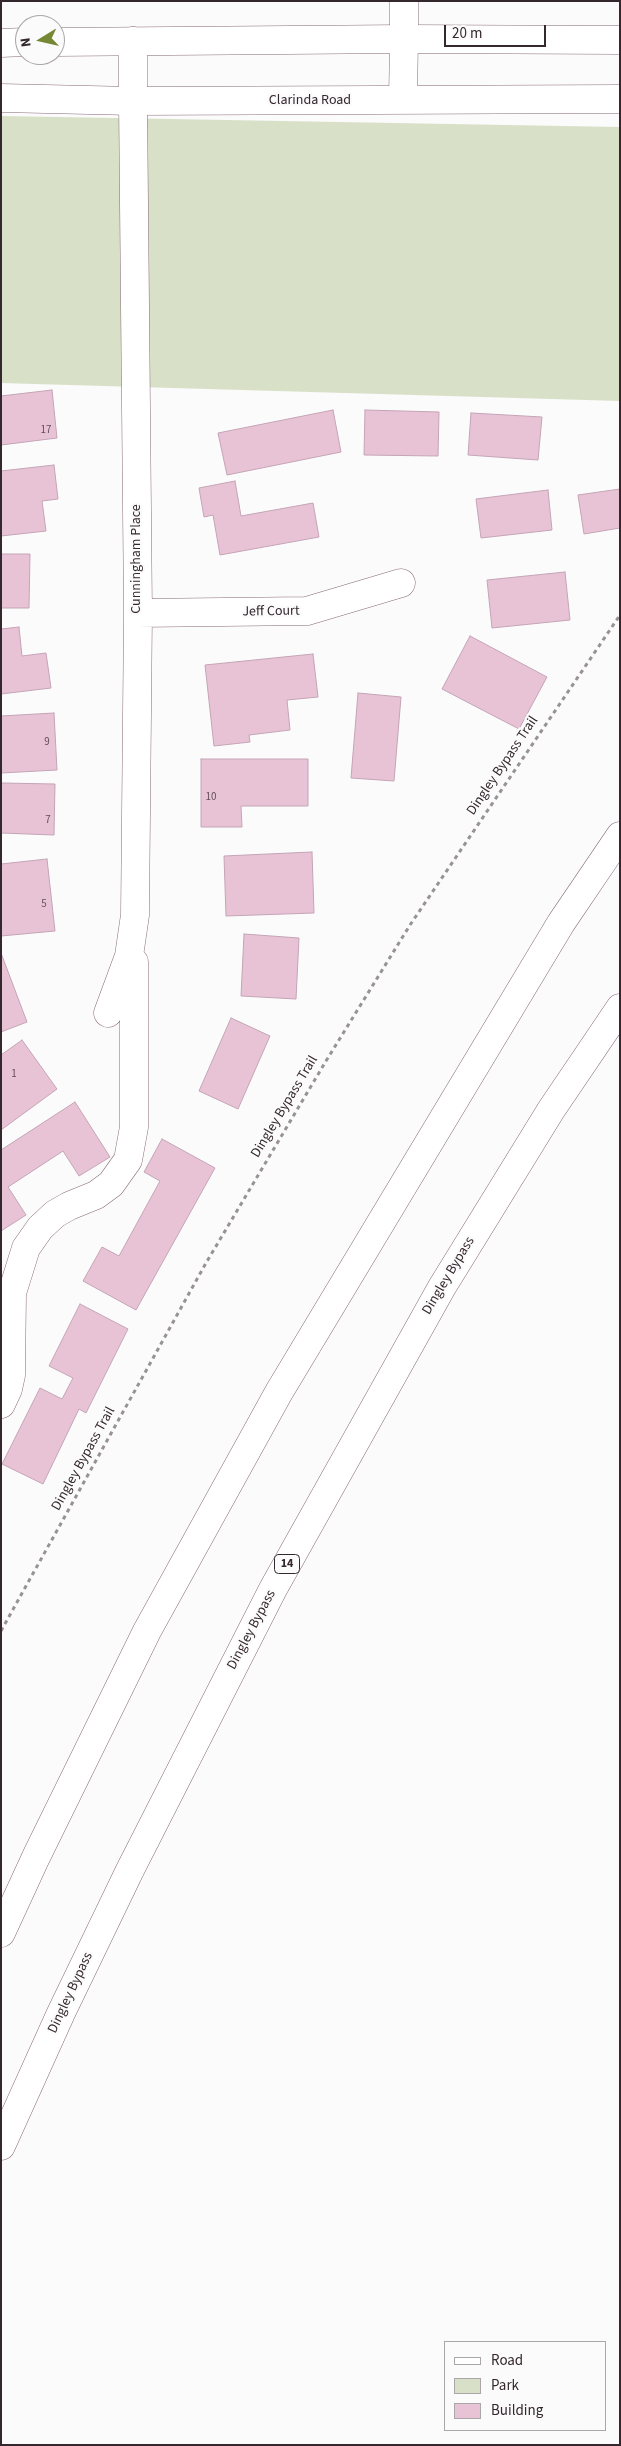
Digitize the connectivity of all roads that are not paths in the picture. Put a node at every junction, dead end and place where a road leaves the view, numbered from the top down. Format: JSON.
{"nodes":[{"id":1,"x":404,"y":1,"type":"edge"},
{"id":2,"x":404,"y":39,"type":"junction"},
{"id":3,"x":620,"y":40,"type":"edge"},
{"id":4,"x":133,"y":41,"type":"junction"},
{"id":5,"x":15,"y":42,"type":"edge"},
{"id":6,"x":65,"y":42,"type":"edge"},
{"id":7,"x":1,"y":43,"type":"edge"},
{"id":8,"x":1,"y":98,"type":"edge"},
{"id":9,"x":620,"y":99,"type":"edge"},
{"id":10,"x":403,"y":100,"type":"junction"},
{"id":11,"x":133,"y":101,"type":"junction"},
{"id":12,"x":401,"y":583,"type":"dead end"},
{"id":13,"x":138,"y":613,"type":"junction"},
{"id":14,"x":620,"y":836,"type":"edge"},
{"id":15,"x":134,"y":933,"type":"junction"},
{"id":16,"x":620,"y":1008,"type":"edge"},
{"id":17,"x":108,"y":1013,"type":"dead end"},
{"id":18,"x":1,"y":1404,"type":"edge"},
{"id":19,"x":1,"y":1933,"type":"edge"},
{"id":20,"x":1,"y":2146,"type":"edge"}],
"edges":[{"from":1,"to":2,"type":"main road"},
{"from":2,"to":3,"type":"main road"},
{"from":2,"to":4,"type":"main road"},
{"from":2,"to":10,"type":"main road"},
{"from":4,"to":6,"type":"main road"},
{"from":4,"to":11,"type":"main road","name":"Cunningham Place"},
{"from":5,"to":7,"type":"main road"},
{"from":8,"to":11,"type":"main road","name":"Clarinda Road"},
{"from":9,"to":10,"type":"main road","name":"Clarinda Road"},
{"from":10,"to":11,"type":"main road","name":"Clarinda Road"},
{"from":11,"to":13,"type":"main road","name":"Cunningham Place"},
{"from":12,"to":13,"type":"main road","name":"Jeff Court"},
{"from":13,"to":15,"type":"main road","name":"Cunningham Place"},
{"from":14,"to":19,"type":"main road"},
{"from":15,"to":17,"type":"main road","name":"Cunningham Place"},
{"from":15,"to":18,"type":"main road"},
{"from":16,"to":20,"type":"main road","name":"Dingley Bypass","number":"14"}]}
